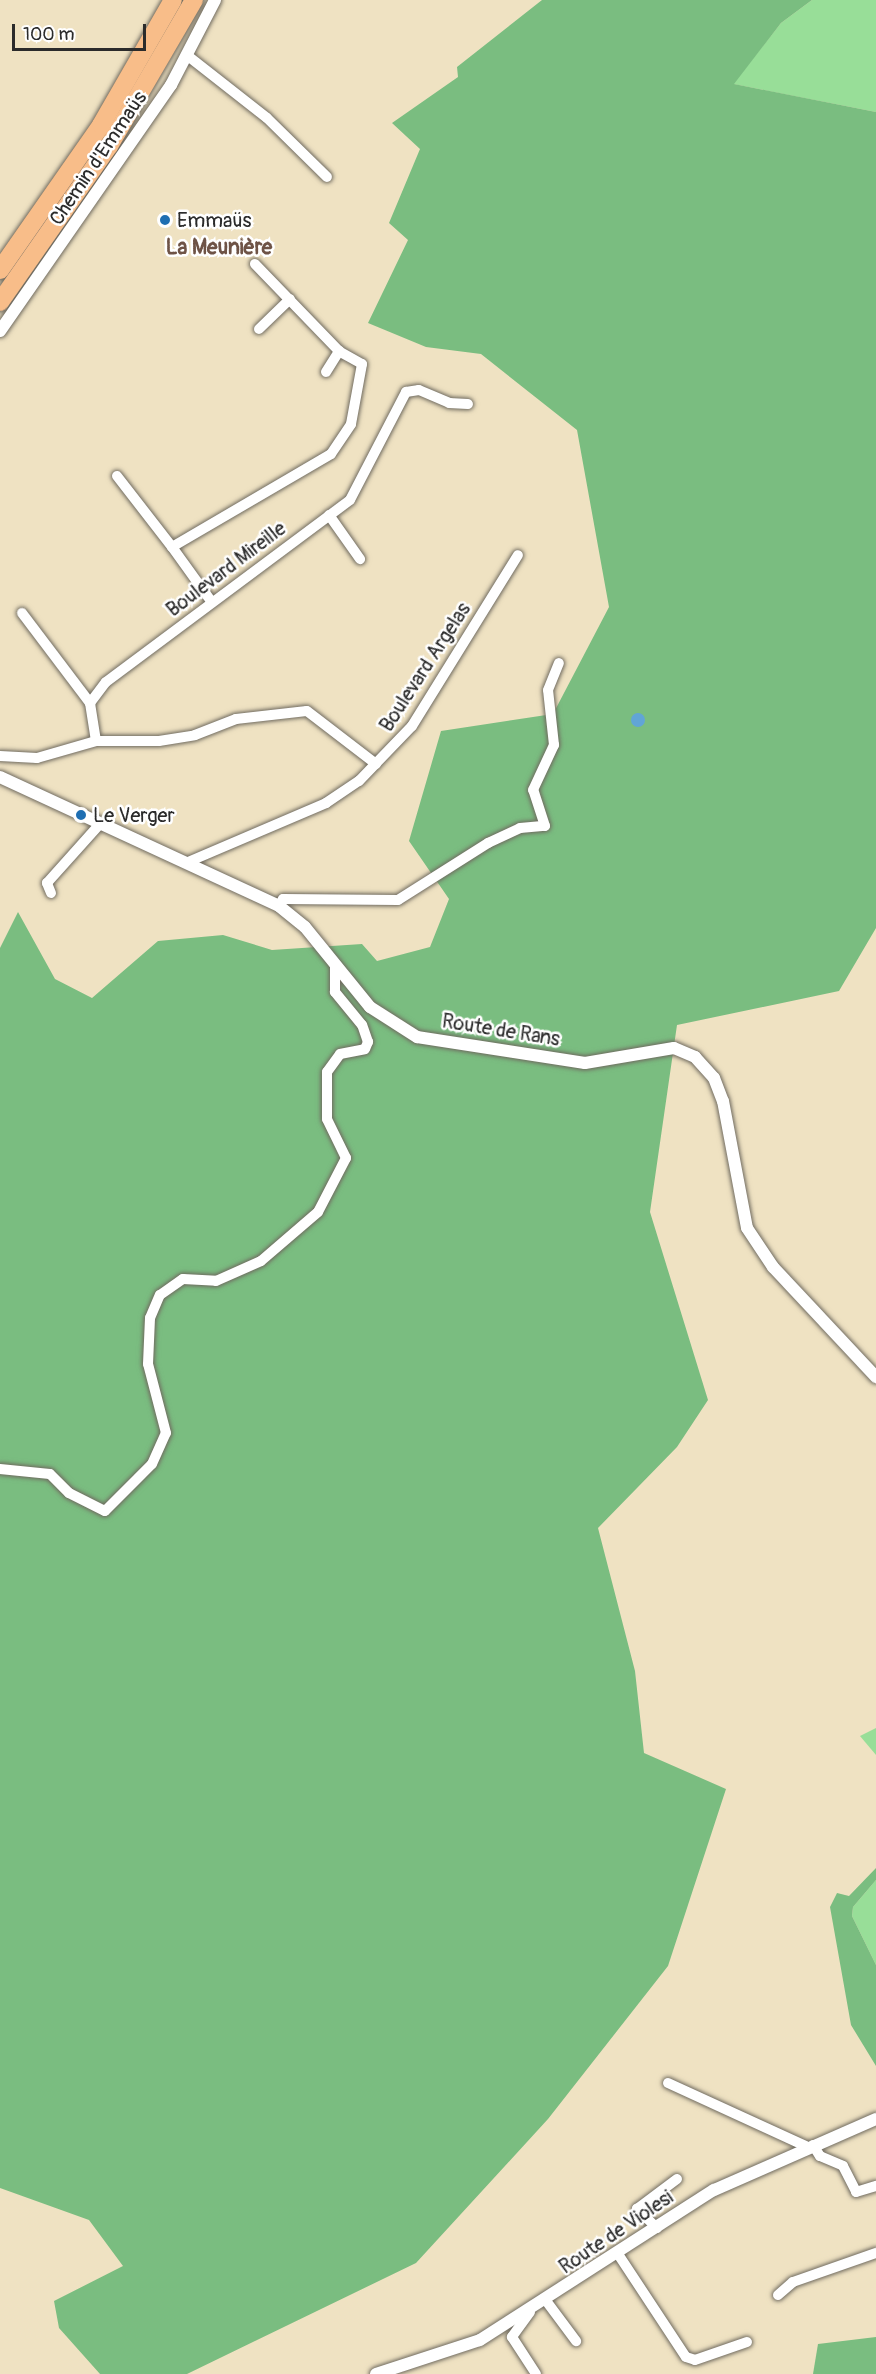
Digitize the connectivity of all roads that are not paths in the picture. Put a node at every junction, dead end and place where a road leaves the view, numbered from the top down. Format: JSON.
{"nodes":[{"id":1,"x":173,"y":0,"type":"edge"},
{"id":2,"x":194,"y":0,"type":"edge"},
{"id":3,"x":215,"y":0,"type":"edge"},
{"id":4,"x":188,"y":56,"type":"junction"},
{"id":5,"x":327,"y":177,"type":"dead end"},
{"id":6,"x":255,"y":264,"type":"dead end"},
{"id":7,"x":0,"y":270,"type":"edge"},
{"id":8,"x":290,"y":299,"type":"junction"},
{"id":9,"x":0,"y":302,"type":"edge"},
{"id":10,"x":259,"y":329,"type":"dead end"},
{"id":11,"x":0,"y":331,"type":"edge"},
{"id":12,"x":339,"y":351,"type":"junction"},
{"id":13,"x":326,"y":372,"type":"dead end"},
{"id":14,"x":468,"y":404,"type":"dead end"},
{"id":15,"x":117,"y":476,"type":"dead end"},
{"id":16,"x":329,"y":515,"type":"junction"},
{"id":17,"x":172,"y":547,"type":"junction"},
{"id":18,"x":518,"y":555,"type":"dead end"},
{"id":19,"x":360,"y":560,"type":"dead end"},
{"id":20,"x":212,"y":601,"type":"junction"},
{"id":21,"x":22,"y":613,"type":"dead end"},
{"id":22,"x":559,"y":663,"type":"dead end"},
{"id":23,"x":90,"y":703,"type":"junction"},
{"id":24,"x":96,"y":741,"type":"junction"},
{"id":25,"x":0,"y":756,"type":"edge"},
{"id":26,"x":376,"y":764,"type":"junction"},
{"id":27,"x":0,"y":777,"type":"edge"},
{"id":28,"x":100,"y":824,"type":"junction"},
{"id":29,"x":188,"y":862,"type":"junction"},
{"id":30,"x":51,"y":893,"type":"dead end"},
{"id":31,"x":279,"y":906,"type":"junction"},
{"id":32,"x":335,"y":967,"type":"junction"},
{"id":33,"x":876,"y":1377,"type":"edge"},
{"id":34,"x":0,"y":1469,"type":"edge"},
{"id":35,"x":668,"y":2083,"type":"dead end"},
{"id":36,"x":876,"y":2119,"type":"edge"},
{"id":37,"x":810,"y":2146,"type":"junction"},
{"id":38,"x":677,"y":2179,"type":"dead end"},
{"id":39,"x":876,"y":2186,"type":"edge"},
{"id":40,"x":657,"y":2228,"type":"junction"},
{"id":41,"x":876,"y":2253,"type":"edge"},
{"id":42,"x":618,"y":2254,"type":"junction"},
{"id":43,"x":778,"y":2295,"type":"dead end"},
{"id":44,"x":547,"y":2302,"type":"junction"},
{"id":45,"x":530,"y":2312,"type":"junction"},
{"id":46,"x":576,"y":2341,"type":"dead end"},
{"id":47,"x":747,"y":2342,"type":"dead end"},
{"id":48,"x":376,"y":2374,"type":"edge"},
{"id":49,"x":536,"y":2374,"type":"edge"}],
"edges":[{"from":1,"to":7,"type":"highway"},
{"from":2,"to":9,"type":"highway"},
{"from":3,"to":4,"type":"street","name":"Chemin d'Emmaüs"},
{"from":4,"to":5,"type":"street"},
{"from":4,"to":11,"type":"street","name":"Chemin d'Emmaüs"},
{"from":6,"to":8,"type":"street"},
{"from":8,"to":10,"type":"street"},
{"from":8,"to":12,"type":"street"},
{"from":12,"to":13,"type":"street"},
{"from":12,"to":17,"type":"street"},
{"from":14,"to":16,"type":"street","name":"Boulevard Mireille"},
{"from":15,"to":17,"type":"street"},
{"from":16,"to":19,"type":"street"},
{"from":16,"to":20,"type":"street","name":"Boulevard Mireille"},
{"from":17,"to":20,"type":"street"},
{"from":18,"to":26,"type":"street","name":"Boulevard Argelas"},
{"from":20,"to":23,"type":"street","name":"Boulevard Mireille"},
{"from":21,"to":23,"type":"street"},
{"from":22,"to":31,"type":"street"},
{"from":23,"to":24,"type":"street"},
{"from":24,"to":25,"type":"street"},
{"from":24,"to":26,"type":"street"},
{"from":26,"to":29,"type":"street","name":"Boulevard Argelas"},
{"from":27,"to":28,"type":"street","name":"Route de Rans"},
{"from":28,"to":29,"type":"street","name":"Route de Rans"},
{"from":28,"to":30,"type":"street"},
{"from":29,"to":31,"type":"street","name":"Route de Rans"},
{"from":31,"to":32,"type":"street","name":"Route de Rans"},
{"from":32,"to":33,"type":"street","name":"Route de Rans"},
{"from":32,"to":34,"type":"street"},
{"from":35,"to":37,"type":"street"},
{"from":36,"to":37,"type":"street","name":"Route de Violesi"},
{"from":37,"to":39,"type":"street"},
{"from":37,"to":40,"type":"street","name":"Route de Violesi"},
{"from":38,"to":40,"type":"street"},
{"from":40,"to":42,"type":"street","name":"Route de Violesi"},
{"from":41,"to":43,"type":"street"},
{"from":42,"to":44,"type":"street","name":"Route de Violesi"},
{"from":42,"to":47,"type":"street"},
{"from":44,"to":45,"type":"street","name":"Route de Violesi"},
{"from":44,"to":46,"type":"street"},
{"from":45,"to":48,"type":"street","name":"Route de Violesi"},
{"from":45,"to":49,"type":"street"}]}
